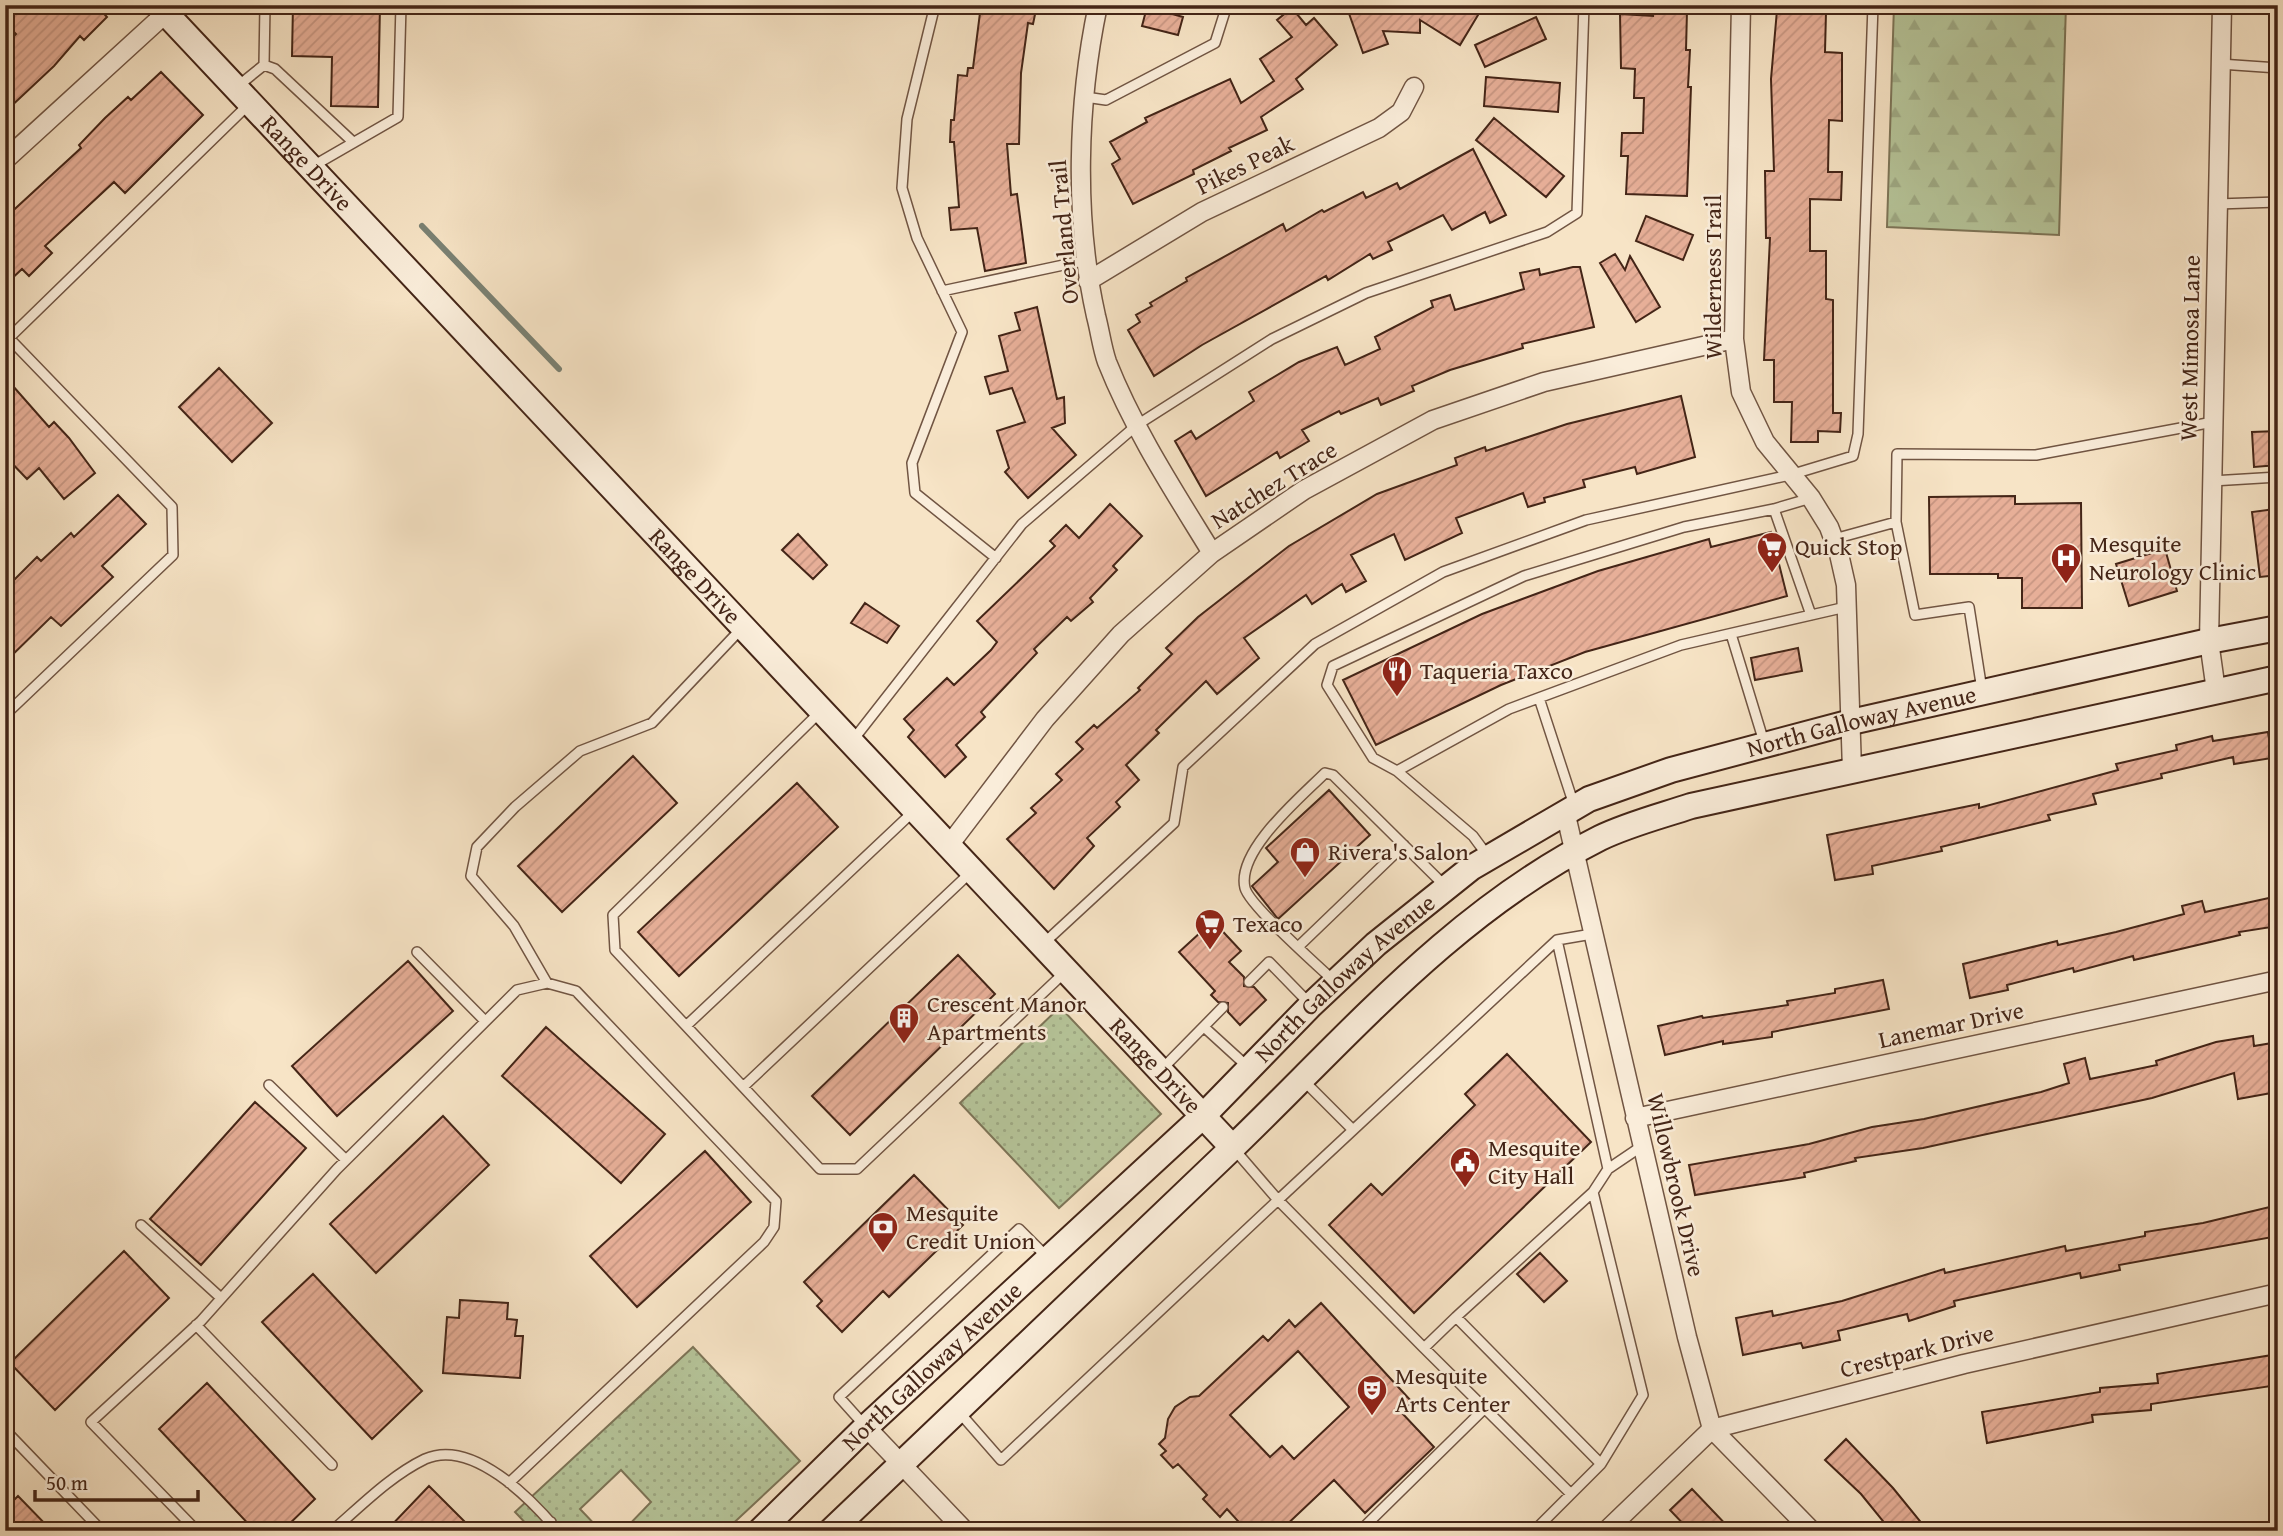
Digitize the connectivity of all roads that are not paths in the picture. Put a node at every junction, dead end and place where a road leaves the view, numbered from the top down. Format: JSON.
{"nodes":[{"id":1,"x":265,"y":5,"type":"edge"},
{"id":2,"x":401,"y":5,"type":"edge"},
{"id":3,"x":935,"y":5,"type":"edge"},
{"id":4,"x":1098,"y":5,"type":"edge"},
{"id":5,"x":1227,"y":5,"type":"edge"},
{"id":6,"x":1584,"y":5,"type":"edge"},
{"id":7,"x":1741,"y":5,"type":"edge"},
{"id":8,"x":1872,"y":5,"type":"edge"},
{"id":9,"x":2222,"y":5,"type":"edge"},
{"id":10,"x":167,"y":8,"type":"edge"},
{"id":11,"x":264,"y":65,"type":"junction"},
{"id":12,"x":2220,"y":65,"type":"junction"},
{"id":13,"x":2278,"y":68,"type":"edge"},
{"id":14,"x":1414,"y":87,"type":"dead end"},
{"id":15,"x":243,"y":95,"type":"junction"},
{"id":16,"x":1085,"y":97,"type":"junction"},
{"id":17,"x":353,"y":142,"type":"junction"},
{"id":18,"x":5,"y":160,"type":"edge"},
{"id":19,"x":311,"y":167,"type":"junction"},
{"id":20,"x":2278,"y":202,"type":"edge"},
{"id":21,"x":2217,"y":204,"type":"junction"},
{"id":22,"x":1087,"y":260,"type":"junction"},
{"id":23,"x":1088,"y":281,"type":"junction"},
{"id":24,"x":942,"y":290,"type":"junction"},
{"id":25,"x":7,"y":336,"type":"edge"},
{"id":26,"x":1734,"y":339,"type":"junction"},
{"id":27,"x":2213,"y":422,"type":"junction"},
{"id":28,"x":1136,"y":425,"type":"junction"},
{"id":29,"x":1790,"y":475,"type":"junction"},
{"id":30,"x":2278,"y":477,"type":"edge"},
{"id":31,"x":2212,"y":481,"type":"junction"},
{"id":32,"x":1811,"y":498,"type":"junction"},
{"id":33,"x":1774,"y":509,"type":"junction"},
{"id":34,"x":1896,"y":522,"type":"junction"},
{"id":35,"x":1834,"y":540,"type":"junction"},
{"id":36,"x":1212,"y":553,"type":"junction"},
{"id":37,"x":996,"y":558,"type":"junction"},
{"id":38,"x":1846,"y":607,"type":"junction"},
{"id":39,"x":1811,"y":615,"type":"junction"},
{"id":40,"x":744,"y":626,"type":"junction"},
{"id":41,"x":2278,"y":628,"type":"edge"},
{"id":42,"x":1731,"y":634,"type":"junction"},
{"id":43,"x":2209,"y":641,"type":"junction"},
{"id":44,"x":2278,"y":678,"type":"edge"},
{"id":45,"x":2216,"y":691,"type":"junction"},
{"id":46,"x":1982,"y":692,"type":"junction"},
{"id":47,"x":1539,"y":698,"type":"junction"},
{"id":48,"x":823,"y":709,"type":"junction"},
{"id":49,"x":5,"y":715,"type":"edge"},
{"id":50,"x":1851,"y":722,"type":"junction"},
{"id":51,"x":853,"y":740,"type":"junction"},
{"id":52,"x":1765,"y":743,"type":"junction"},
{"id":53,"x":1852,"y":770,"type":"junction"},
{"id":54,"x":1397,"y":771,"type":"junction"},
{"id":55,"x":917,"y":808,"type":"junction"},
{"id":56,"x":1570,"y":809,"type":"junction"},
{"id":57,"x":950,"y":844,"type":"junction"},
{"id":58,"x":1404,"y":845,"type":"junction"},
{"id":59,"x":1576,"y":852,"type":"junction"},
{"id":60,"x":1489,"y":857,"type":"junction"},
{"id":61,"x":974,"y":870,"type":"junction"},
{"id":62,"x":1447,"y":887,"type":"junction"},
{"id":63,"x":1592,"y":934,"type":"junction"},
{"id":64,"x":1557,"y":940,"type":"junction"},
{"id":65,"x":1043,"y":944,"type":"junction"},
{"id":66,"x":1299,"y":946,"type":"junction"},
{"id":67,"x":417,"y":952,"type":"dead end"},
{"id":68,"x":1068,"y":969,"type":"junction"},
{"id":69,"x":2278,"y":980,"type":"edge"},
{"id":70,"x":1248,"y":982,"type":"dead end"},
{"id":71,"x":1335,"y":982,"type":"junction"},
{"id":72,"x":547,"y":983,"type":"junction"},
{"id":73,"x":1311,"y":1005,"type":"junction"},
{"id":74,"x":1223,"y":1007,"type":"dead end"},
{"id":75,"x":485,"y":1021,"type":"junction"},
{"id":76,"x":686,"y":1026,"type":"junction"},
{"id":77,"x":1204,"y":1027,"type":"junction"},
{"id":78,"x":1250,"y":1068,"type":"junction"},
{"id":79,"x":1161,"y":1070,"type":"junction"},
{"id":80,"x":1302,"y":1079,"type":"junction"},
{"id":81,"x":269,"y":1084,"type":"dead end"},
{"id":82,"x":743,"y":1087,"type":"junction"},
{"id":83,"x":1204,"y":1115,"type":"junction"},
{"id":84,"x":1636,"y":1118,"type":"junction"},
{"id":85,"x":1353,"y":1130,"type":"junction"},
{"id":86,"x":1642,"y":1146,"type":"junction"},
{"id":87,"x":1233,"y":1148,"type":"junction"},
{"id":88,"x":346,"y":1160,"type":"junction"},
{"id":89,"x":1608,"y":1170,"type":"junction"},
{"id":90,"x":1593,"y":1192,"type":"junction"},
{"id":91,"x":1278,"y":1200,"type":"junction"},
{"id":92,"x":141,"y":1225,"type":"dead end"},
{"id":93,"x":1049,"y":1259,"type":"junction"},
{"id":94,"x":2278,"y":1293,"type":"edge"},
{"id":95,"x":221,"y":1298,"type":"junction"},
{"id":96,"x":1457,"y":1317,"type":"junction"},
{"id":97,"x":196,"y":1325,"type":"junction"},
{"id":98,"x":1424,"y":1348,"type":"junction"},
{"id":99,"x":1485,"y":1408,"type":"junction"},
{"id":100,"x":958,"y":1410,"type":"junction"},
{"id":101,"x":866,"y":1427,"type":"junction"},
{"id":102,"x":1712,"y":1429,"type":"junction"},
{"id":103,"x":5,"y":1430,"type":"edge"},
{"id":104,"x":901,"y":1464,"type":"junction"},
{"id":105,"x":1601,"y":1464,"type":"junction"},
{"id":106,"x":332,"y":1465,"type":"dead end"},
{"id":107,"x":509,"y":1483,"type":"junction"},
{"id":108,"x":1571,"y":1494,"type":"junction"},
{"id":109,"x":551,"y":1522,"type":"junction"},
{"id":110,"x":1363,"y":1530,"type":"edge"},
{"id":111,"x":102,"y":1531,"type":"edge"},
{"id":112,"x":197,"y":1531,"type":"edge"},
{"id":113,"x":332,"y":1531,"type":"edge"},
{"id":114,"x":542,"y":1531,"type":"edge"},
{"id":115,"x":558,"y":1531,"type":"edge"},
{"id":116,"x":760,"y":1531,"type":"edge"},
{"id":117,"x":831,"y":1531,"type":"edge"},
{"id":118,"x":965,"y":1531,"type":"edge"},
{"id":119,"x":1534,"y":1531,"type":"edge"},
{"id":120,"x":1606,"y":1531,"type":"edge"},
{"id":121,"x":1812,"y":1531,"type":"edge"}],
"edges":[{"from":1,"to":11,"type":"lane"},
{"from":2,"to":17,"type":"lane"},
{"from":3,"to":24,"type":"lane"},
{"from":4,"to":16,"type":"street","name":"Overland Trail"},
{"from":5,"to":16,"type":"lane"},
{"from":6,"to":28,"type":"lane"},
{"from":7,"to":26,"type":"street","name":"Wilderness Trail"},
{"from":8,"to":29,"type":"lane"},
{"from":9,"to":12,"type":"street","name":"West Mimosa Lane"},
{"from":10,"to":15,"type":"main road","name":"Range Drive"},
{"from":10,"to":18,"type":"street"},
{"from":11,"to":15,"type":"lane"},
{"from":11,"to":17,"type":"lane"},
{"from":12,"to":13,"type":"lane"},
{"from":12,"to":21,"type":"street","name":"West Mimosa Lane"},
{"from":14,"to":23,"type":"street","name":"Pikes Peak"},
{"from":15,"to":19,"type":"main road","name":"Range Drive"},
{"from":15,"to":25,"type":"lane"},
{"from":16,"to":22,"type":"street","name":"Overland Trail"},
{"from":17,"to":19,"type":"lane"},
{"from":19,"to":40,"type":"main road","name":"Range Drive"},
{"from":20,"to":21,"type":"lane"},
{"from":21,"to":27,"type":"street","name":"West Mimosa Lane"},
{"from":22,"to":23,"type":"street","name":"Overland Trail"},
{"from":22,"to":24,"type":"lane"},
{"from":23,"to":28,"type":"street","name":"Overland Trail"},
{"from":24,"to":37,"type":"lane"},
{"from":25,"to":49,"type":"lane"},
{"from":26,"to":29,"type":"street","name":"Wilderness Trail"},
{"from":26,"to":36,"type":"street","name":"Natchez Trace"},
{"from":27,"to":31,"type":"street","name":"West Mimosa Lane"},
{"from":27,"to":34,"type":"lane"},
{"from":28,"to":36,"type":"street","name":"Overland Trail"},
{"from":28,"to":37,"type":"lane"},
{"from":29,"to":32,"type":"street","name":"Wilderness Trail"},
{"from":29,"to":65,"type":"lane"},
{"from":30,"to":31,"type":"lane"},
{"from":31,"to":43,"type":"street","name":"West Mimosa Lane"},
{"from":32,"to":33,"type":"lane"},
{"from":32,"to":35,"type":"street","name":"Wilderness Trail"},
{"from":33,"to":39,"type":"lane"},
{"from":33,"to":54,"type":"lane"},
{"from":34,"to":35,"type":"lane"},
{"from":34,"to":46,"type":"lane"},
{"from":35,"to":38,"type":"street","name":"Wilderness Trail"},
{"from":36,"to":57,"type":"street","name":"Natchez Trace"},
{"from":37,"to":51,"type":"lane"},
{"from":38,"to":39,"type":"lane"},
{"from":38,"to":50,"type":"street","name":"Wilderness Trail"},
{"from":39,"to":42,"type":"lane"},
{"from":40,"to":48,"type":"main road","name":"Range Drive"},
{"from":40,"to":72,"type":"lane"},
{"from":41,"to":43,"type":"main road","name":"North Galloway Avenue"},
{"from":42,"to":47,"type":"lane"},
{"from":42,"to":52,"type":"lane"},
{"from":43,"to":45,"type":"street","name":"West Mimosa Lane"},
{"from":43,"to":46,"type":"main road","name":"North Galloway Avenue"},
{"from":44,"to":45,"type":"main road","name":"North Galloway Avenue"},
{"from":45,"to":53,"type":"main road","name":"North Galloway Avenue"},
{"from":46,"to":50,"type":"main road","name":"North Galloway Avenue"},
{"from":47,"to":54,"type":"lane"},
{"from":47,"to":56,"type":"lane"},
{"from":48,"to":51,"type":"main road","name":"Range Drive"},
{"from":48,"to":76,"type":"lane"},
{"from":50,"to":52,"type":"main road","name":"North Galloway Avenue"},
{"from":50,"to":53,"type":"street","name":"Wilderness Trail"},
{"from":51,"to":55,"type":"main road","name":"Range Drive"},
{"from":52,"to":56,"type":"main road","name":"North Galloway Avenue"},
{"from":53,"to":59,"type":"main road","name":"North Galloway Avenue"},
{"from":54,"to":60,"type":"lane"},
{"from":55,"to":57,"type":"main road","name":"Range Drive"},
{"from":55,"to":76,"type":"lane"},
{"from":56,"to":59,"type":"street","name":"Willowbrook Drive"},
{"from":56,"to":60,"type":"main road","name":"North Galloway Avenue"},
{"from":57,"to":61,"type":"main road","name":"Range Drive"},
{"from":58,"to":62,"type":"lane"},
{"from":58,"to":66,"type":"lane"},
{"from":58,"to":66,"type":"lane"},
{"from":59,"to":63,"type":"street","name":"Willowbrook Drive"},
{"from":59,"to":80,"type":"main road","name":"North Galloway Avenue"},
{"from":60,"to":62,"type":"main road","name":"North Galloway Avenue"},
{"from":61,"to":65,"type":"main road","name":"Range Drive"},
{"from":61,"to":82,"type":"lane"},
{"from":62,"to":71,"type":"main road","name":"North Galloway Avenue"},
{"from":63,"to":64,"type":"lane"},
{"from":63,"to":84,"type":"street","name":"Willowbrook Drive"},
{"from":64,"to":85,"type":"lane"},
{"from":64,"to":89,"type":"lane"},
{"from":65,"to":68,"type":"main road","name":"Range Drive"},
{"from":66,"to":71,"type":"lane"},
{"from":67,"to":75,"type":"lane"},
{"from":68,"to":79,"type":"main road","name":"Range Drive"},
{"from":68,"to":82,"type":"lane"},
{"from":69,"to":84,"type":"street","name":"Lanemar Drive"},
{"from":70,"to":73,"type":"lane"},
{"from":71,"to":73,"type":"main road","name":"North Galloway Avenue"},
{"from":72,"to":75,"type":"lane"},
{"from":72,"to":107,"type":"lane"},
{"from":73,"to":78,"type":"main road","name":"North Galloway Avenue"},
{"from":74,"to":77,"type":"lane"},
{"from":75,"to":88,"type":"lane"},
{"from":76,"to":82,"type":"lane"},
{"from":77,"to":78,"type":"lane"},
{"from":77,"to":79,"type":"lane"},
{"from":78,"to":83,"type":"main road","name":"North Galloway Avenue"},
{"from":79,"to":83,"type":"main road","name":"Range Drive"},
{"from":80,"to":85,"type":"lane"},
{"from":80,"to":87,"type":"main road","name":"North Galloway Avenue"},
{"from":81,"to":88,"type":"lane"},
{"from":83,"to":87,"type":"main road","name":"Range Drive"},
{"from":83,"to":93,"type":"main road","name":"North Galloway Avenue"},
{"from":84,"to":86,"type":"street","name":"Willowbrook Drive"},
{"from":85,"to":91,"type":"lane"},
{"from":86,"to":89,"type":"lane"},
{"from":86,"to":102,"type":"street","name":"Willowbrook Drive"},
{"from":87,"to":91,"type":"lane"},
{"from":87,"to":100,"type":"main road","name":"North Galloway Avenue"},
{"from":88,"to":95,"type":"lane"},
{"from":89,"to":90,"type":"lane"},
{"from":90,"to":96,"type":"lane"},
{"from":90,"to":105,"type":"lane"},
{"from":91,"to":98,"type":"lane"},
{"from":91,"to":100,"type":"lane"},
{"from":92,"to":95,"type":"lane"},
{"from":93,"to":101,"type":"main road","name":"North Galloway Avenue"},
{"from":93,"to":101,"type":"lane"},
{"from":94,"to":102,"type":"street","name":"Crestpark Drive"},
{"from":95,"to":97,"type":"lane"},
{"from":96,"to":98,"type":"lane"},
{"from":96,"to":105,"type":"lane"},
{"from":97,"to":106,"type":"lane"},
{"from":97,"to":112,"type":"lane"},
{"from":98,"to":99,"type":"lane"},
{"from":99,"to":108,"type":"lane"},
{"from":99,"to":110,"type":"lane"},
{"from":100,"to":104,"type":"main road","name":"North Galloway Avenue"},
{"from":101,"to":104,"type":"street"},
{"from":101,"to":116,"type":"main road","name":"North Galloway Avenue"},
{"from":102,"to":120,"type":"street","name":"Crestpark Drive"},
{"from":102,"to":121,"type":"street","name":"Willowbrook Drive"},
{"from":103,"to":111,"type":"lane"},
{"from":104,"to":117,"type":"main road","name":"North Galloway Avenue"},
{"from":104,"to":118,"type":"street"},
{"from":105,"to":108,"type":"lane"},
{"from":107,"to":109,"type":"lane"},
{"from":107,"to":113,"type":"lane"},
{"from":108,"to":119,"type":"lane"},
{"from":109,"to":114,"type":"lane"},
{"from":109,"to":115,"type":"lane"}]}
